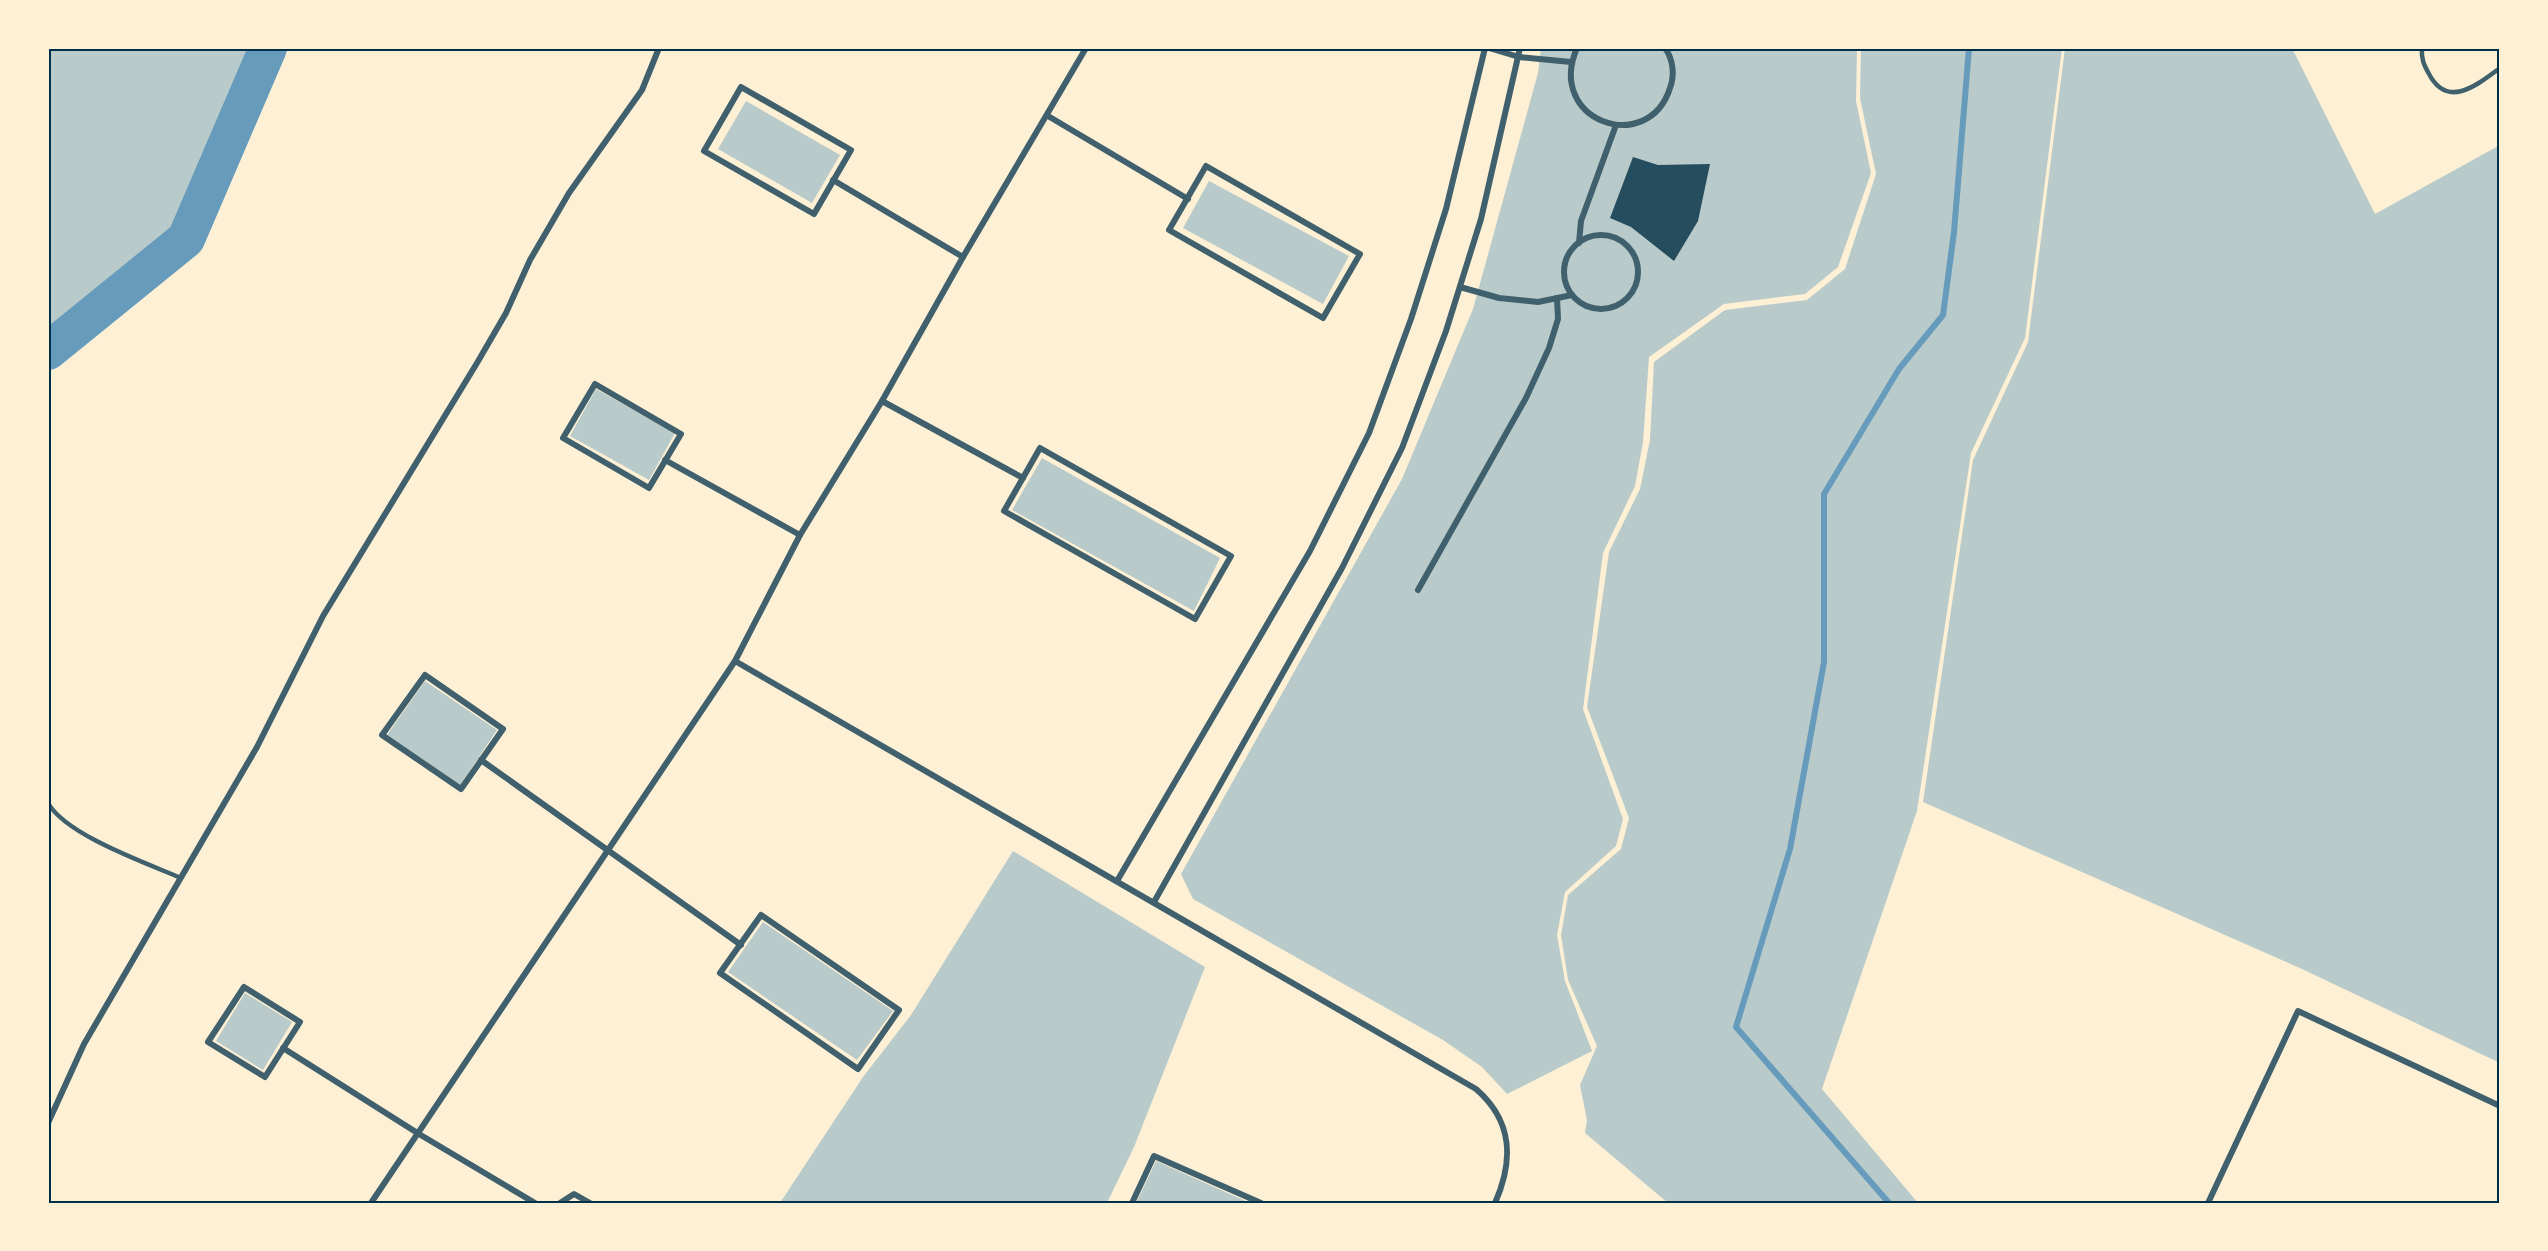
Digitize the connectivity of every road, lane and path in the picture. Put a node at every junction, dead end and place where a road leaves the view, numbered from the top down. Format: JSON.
{"nodes":[{"id":1,"x":659,"y":48,"type":"edge"},
{"id":2,"x":1086,"y":48,"type":"edge"},
{"id":3,"x":1487,"y":48,"type":"edge"},
{"id":4,"x":1520,"y":48,"type":"edge"},
{"id":5,"x":1577,"y":48,"type":"edge"},
{"id":6,"x":1665,"y":48,"type":"edge"},
{"id":7,"x":2422,"y":48,"type":"edge"},
{"id":8,"x":1519,"y":57,"type":"junction"},
{"id":9,"x":1571,"y":62,"type":"junction"},
{"id":10,"x":2500,"y":68,"type":"edge"},
{"id":11,"x":1048,"y":116,"type":"junction"},
{"id":12,"x":1616,"y":125,"type":"junction"},
{"id":13,"x":833,"y":180,"type":"junction"},
{"id":14,"x":1188,"y":199,"type":"junction"},
{"id":15,"x":1579,"y":243,"type":"junction"},
{"id":16,"x":963,"y":257,"type":"junction"},
{"id":17,"x":1460,"y":287,"type":"junction"},
{"id":18,"x":1572,"y":295,"type":"junction"},
{"id":19,"x":1557,"y":298,"type":"junction"},
{"id":20,"x":882,"y":400,"type":"junction"},
{"id":21,"x":665,"y":460,"type":"junction"},
{"id":22,"x":1023,"y":478,"type":"junction"},
{"id":23,"x":800,"y":535,"type":"junction"},
{"id":24,"x":1418,"y":590,"type":"dead end"},
{"id":25,"x":735,"y":661,"type":"junction"},
{"id":26,"x":481,"y":760,"type":"junction"},
{"id":27,"x":48,"y":803,"type":"edge"},
{"id":28,"x":608,"y":850,"type":"junction"},
{"id":29,"x":181,"y":878,"type":"junction"},
{"id":30,"x":1117,"y":881,"type":"junction"},
{"id":31,"x":1154,"y":902,"type":"junction"},
{"id":32,"x":741,"y":945,"type":"junction"},
{"id":33,"x":283,"y":1048,"type":"junction"},
{"id":34,"x":2500,"y":1106,"type":"edge"},
{"id":35,"x":48,"y":1124,"type":"edge"},
{"id":36,"x":419,"y":1134,"type":"junction"},
{"id":37,"x":371,"y":1203,"type":"edge"},
{"id":38,"x":535,"y":1203,"type":"edge"},
{"id":39,"x":560,"y":1203,"type":"edge"},
{"id":40,"x":590,"y":1203,"type":"edge"},
{"id":41,"x":1132,"y":1203,"type":"edge"},
{"id":42,"x":1261,"y":1203,"type":"edge"},
{"id":43,"x":1495,"y":1203,"type":"edge"},
{"id":44,"x":2208,"y":1203,"type":"edge"}],
"edges":[{"from":1,"to":29,"type":"street"},
{"from":2,"to":11,"type":"street"},
{"from":3,"to":8,"type":"street"},
{"from":3,"to":30,"type":"street"},
{"from":4,"to":8,"type":"street"},
{"from":5,"to":9,"type":"street"},
{"from":6,"to":12,"type":"street"},
{"from":7,"to":10,"type":"lane"},
{"from":8,"to":9,"type":"street"},
{"from":8,"to":17,"type":"street"},
{"from":9,"to":12,"type":"street"},
{"from":11,"to":14,"type":"street"},
{"from":11,"to":16,"type":"street"},
{"from":12,"to":15,"type":"street"},
{"from":13,"to":13,"type":"street"},
{"from":13,"to":16,"type":"street"},
{"from":14,"to":14,"type":"street"},
{"from":15,"to":18,"type":"street"},
{"from":15,"to":18,"type":"street"},
{"from":16,"to":20,"type":"street"},
{"from":17,"to":19,"type":"street"},
{"from":17,"to":31,"type":"street"},
{"from":18,"to":19,"type":"street"},
{"from":19,"to":24,"type":"street"},
{"from":20,"to":22,"type":"street"},
{"from":20,"to":23,"type":"street"},
{"from":21,"to":21,"type":"street"},
{"from":21,"to":23,"type":"street"},
{"from":22,"to":22,"type":"street"},
{"from":23,"to":25,"type":"street"},
{"from":25,"to":28,"type":"street"},
{"from":25,"to":30,"type":"street"},
{"from":26,"to":26,"type":"street"},
{"from":26,"to":28,"type":"street"},
{"from":27,"to":29,"type":"lane"},
{"from":28,"to":32,"type":"street"},
{"from":28,"to":36,"type":"street"},
{"from":29,"to":35,"type":"street"},
{"from":30,"to":31,"type":"street"},
{"from":31,"to":43,"type":"street"},
{"from":32,"to":32,"type":"street"},
{"from":33,"to":33,"type":"street"},
{"from":33,"to":36,"type":"street"},
{"from":34,"to":44,"type":"street"},
{"from":36,"to":37,"type":"street"},
{"from":36,"to":38,"type":"street"},
{"from":39,"to":40,"type":"street"},
{"from":41,"to":42,"type":"street"}]}
